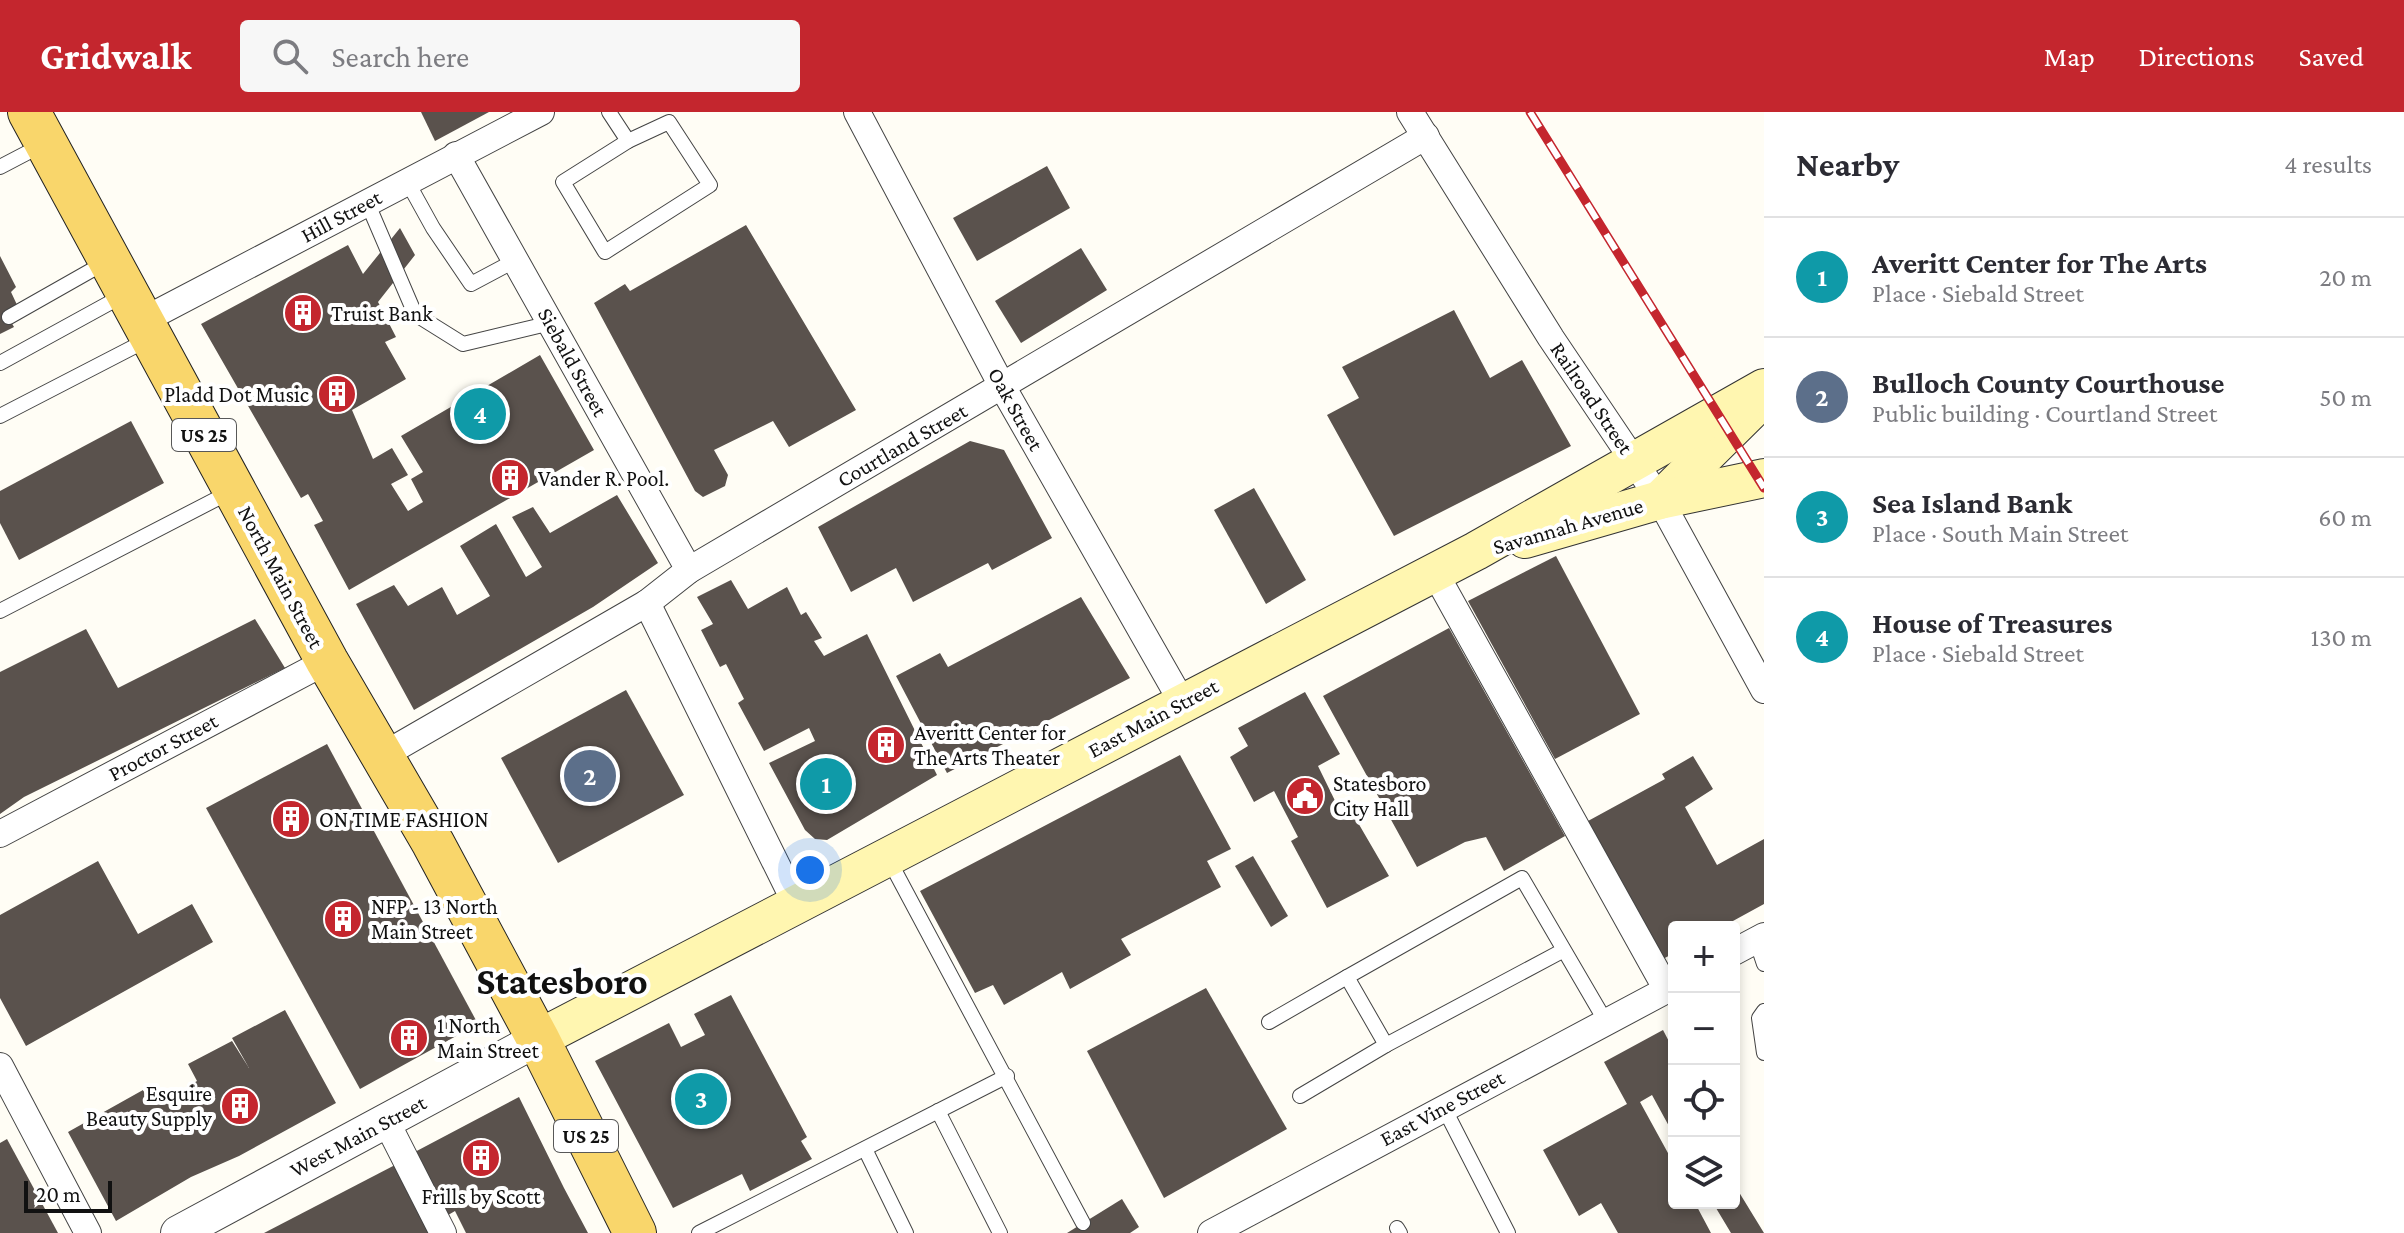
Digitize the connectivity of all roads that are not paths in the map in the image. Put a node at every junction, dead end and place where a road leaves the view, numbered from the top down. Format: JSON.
{"nodes":[{"id":1,"x":541,"y":112,"type":"edge"},
{"id":2,"x":609,"y":112,"type":"edge"},
{"id":3,"x":857,"y":112,"type":"edge"},
{"id":4,"x":1410,"y":112,"type":"edge"},
{"id":5,"x":510,"y":119,"type":"edge"},
{"id":6,"x":38,"y":128,"type":"edge"},
{"id":7,"x":1426,"y":136,"type":"junction"},
{"id":8,"x":628,"y":141,"type":"junction"},
{"id":9,"x":456,"y":155,"type":"junction"},
{"id":10,"x":0,"y":167,"type":"edge"},
{"id":11,"x":407,"y":181,"type":"junction"},
{"id":12,"x":367,"y":202,"type":"junction"},
{"id":13,"x":516,"y":260,"type":"junction"},
{"id":14,"x":133,"y":303,"type":"junction"},
{"id":15,"x":9,"y":317,"type":"dead end"},
{"id":16,"x":551,"y":323,"type":"junction"},
{"id":17,"x":0,"y":363,"type":"edge"},
{"id":18,"x":1002,"y":386,"type":"junction"},
{"id":19,"x":1764,"y":388,"type":"edge"},
{"id":20,"x":1764,"y":396,"type":"edge"},
{"id":21,"x":0,"y":416,"type":"edge"},
{"id":22,"x":1634,"y":462,"type":"junction"},
{"id":23,"x":1764,"y":478,"type":"edge"},
{"id":24,"x":234,"y":490,"type":"junction"},
{"id":25,"x":1660,"y":500,"type":"junction"},
{"id":26,"x":1476,"y":551,"type":"junction"},
{"id":27,"x":689,"y":570,"type":"junction"},
{"id":28,"x":1435,"y":573,"type":"junction"},
{"id":29,"x":647,"y":603,"type":"junction"},
{"id":30,"x":0,"y":611,"type":"edge"},
{"id":31,"x":327,"y":661,"type":"junction"},
{"id":32,"x":1764,"y":690,"type":"edge"},
{"id":33,"x":1182,"y":702,"type":"junction"},
{"id":34,"x":380,"y":757,"type":"junction"},
{"id":35,"x":0,"y":834,"type":"edge"},
{"id":36,"x":889,"y":860,"type":"junction"},
{"id":37,"x":797,"y":906,"type":"junction"},
{"id":38,"x":1564,"y":950,"type":"junction"},
{"id":39,"x":1347,"y":977,"type":"junction"},
{"id":40,"x":1668,"y":983,"type":"edge"},
{"id":41,"x":1668,"y":990,"type":"edge"},
{"id":42,"x":1764,"y":1011,"type":"edge"},
{"id":43,"x":1269,"y":1022,"type":"dead end"},
{"id":44,"x":1606,"y":1022,"type":"junction"},
{"id":45,"x":538,"y":1039,"type":"junction"},
{"id":46,"x":1386,"y":1045,"type":"junction"},
{"id":47,"x":1764,"y":1053,"type":"edge"},
{"id":48,"x":0,"y":1066,"type":"edge"},
{"id":49,"x":1007,"y":1076,"type":"junction"},
{"id":50,"x":1300,"y":1096,"type":"dead end"},
{"id":51,"x":1443,"y":1106,"type":"junction"},
{"id":52,"x":938,"y":1111,"type":"junction"},
{"id":53,"x":386,"y":1121,"type":"junction"},
{"id":54,"x":865,"y":1149,"type":"junction"},
{"id":55,"x":1083,"y":1223,"type":"dead end"},
{"id":56,"x":88,"y":1233,"type":"edge"},
{"id":57,"x":178,"y":1233,"type":"edge"},
{"id":58,"x":443,"y":1233,"type":"edge"},
{"id":59,"x":635,"y":1233,"type":"edge"},
{"id":60,"x":699,"y":1233,"type":"edge"},
{"id":61,"x":906,"y":1233,"type":"edge"},
{"id":62,"x":1000,"y":1233,"type":"edge"},
{"id":63,"x":1211,"y":1233,"type":"edge"},
{"id":64,"x":1508,"y":1233,"type":"edge"}],
"edges":[{"from":1,"to":5,"type":"street","name":"Hill Street"},
{"from":2,"to":8,"type":"lane"},
{"from":3,"to":18,"type":"street","name":"Oak Street"},
{"from":4,"to":7,"type":"street","name":"Railroad Street"},
{"from":5,"to":9,"type":"street","name":"Hill Street"},
{"from":6,"to":10,"type":"lane"},
{"from":6,"to":14,"type":"main road","name":"North Main Street","number":"US 25"},
{"from":7,"to":18,"type":"street","name":"Courtland Street"},
{"from":7,"to":22,"type":"street","name":"Railroad Street"},
{"from":8,"to":8,"type":"lane"},
{"from":9,"to":11,"type":"street","name":"Hill Street"},
{"from":9,"to":13,"type":"street","name":"Siebald Street"},
{"from":11,"to":12,"type":"street","name":"Hill Street"},
{"from":11,"to":13,"type":"lane"},
{"from":12,"to":14,"type":"street","name":"Hill Street"},
{"from":12,"to":16,"type":"lane"},
{"from":13,"to":16,"type":"street","name":"Siebald Street"},
{"from":14,"to":15,"type":"lane"},
{"from":14,"to":17,"type":"lane"},
{"from":14,"to":21,"type":"lane"},
{"from":14,"to":24,"type":"main road","name":"North Main Street","number":"US 25"},
{"from":16,"to":27,"type":"street","name":"Siebald Street"},
{"from":18,"to":27,"type":"street","name":"Courtland Street"},
{"from":18,"to":33,"type":"street","name":"Oak Street"},
{"from":19,"to":22,"type":"main road","name":"East Main Street"},
{"from":20,"to":25,"type":"main road"},
{"from":22,"to":25,"type":"street","name":"Railroad Street"},
{"from":22,"to":26,"type":"main road","name":"East Main Street"},
{"from":23,"to":25,"type":"main road","name":"Savannah Avenue"},
{"from":24,"to":30,"type":"lane"},
{"from":24,"to":31,"type":"main road","name":"North Main Street","number":"US 25"},
{"from":25,"to":26,"type":"main road","name":"Savannah Avenue"},
{"from":25,"to":32,"type":"street","name":"Railroad Street"},
{"from":26,"to":28,"type":"main road","name":"East Main Street"},
{"from":27,"to":29,"type":"street","name":"Courtland Street"},
{"from":28,"to":33,"type":"main road","name":"East Main Street"},
{"from":28,"to":40,"type":"street"},
{"from":29,"to":34,"type":"street","name":"Courtland Street"},
{"from":29,"to":37,"type":"street"},
{"from":31,"to":34,"type":"main road","name":"North Main Street","number":"US 25"},
{"from":31,"to":35,"type":"street","name":"Proctor Street"},
{"from":33,"to":36,"type":"main road","name":"East Main Street"},
{"from":34,"to":45,"type":"main road","name":"North Main Street","number":"US 25"},
{"from":36,"to":37,"type":"main road","name":"East Main Street"},
{"from":36,"to":49,"type":"lane"},
{"from":37,"to":45,"type":"main road","name":"East Main Street"},
{"from":38,"to":39,"type":"lane"},
{"from":38,"to":44,"type":"lane"},
{"from":38,"to":46,"type":"lane"},
{"from":39,"to":43,"type":"lane"},
{"from":39,"to":46,"type":"lane"},
{"from":41,"to":44,"type":"street","name":"East Vine Street"},
{"from":42,"to":47,"type":"lane"},
{"from":44,"to":51,"type":"street","name":"East Vine Street"},
{"from":45,"to":53,"type":"street","name":"West Main Street"},
{"from":45,"to":59,"type":"main road","number":"US 25"},
{"from":46,"to":50,"type":"lane"},
{"from":48,"to":56,"type":"street"},
{"from":49,"to":52,"type":"lane"},
{"from":49,"to":55,"type":"lane"},
{"from":51,"to":63,"type":"street","name":"East Vine Street"},
{"from":51,"to":64,"type":"lane"},
{"from":52,"to":54,"type":"lane"},
{"from":52,"to":62,"type":"lane"},
{"from":53,"to":57,"type":"street","name":"West Main Street"},
{"from":53,"to":58,"type":"street"},
{"from":54,"to":60,"type":"lane"},
{"from":54,"to":61,"type":"lane"}]}
